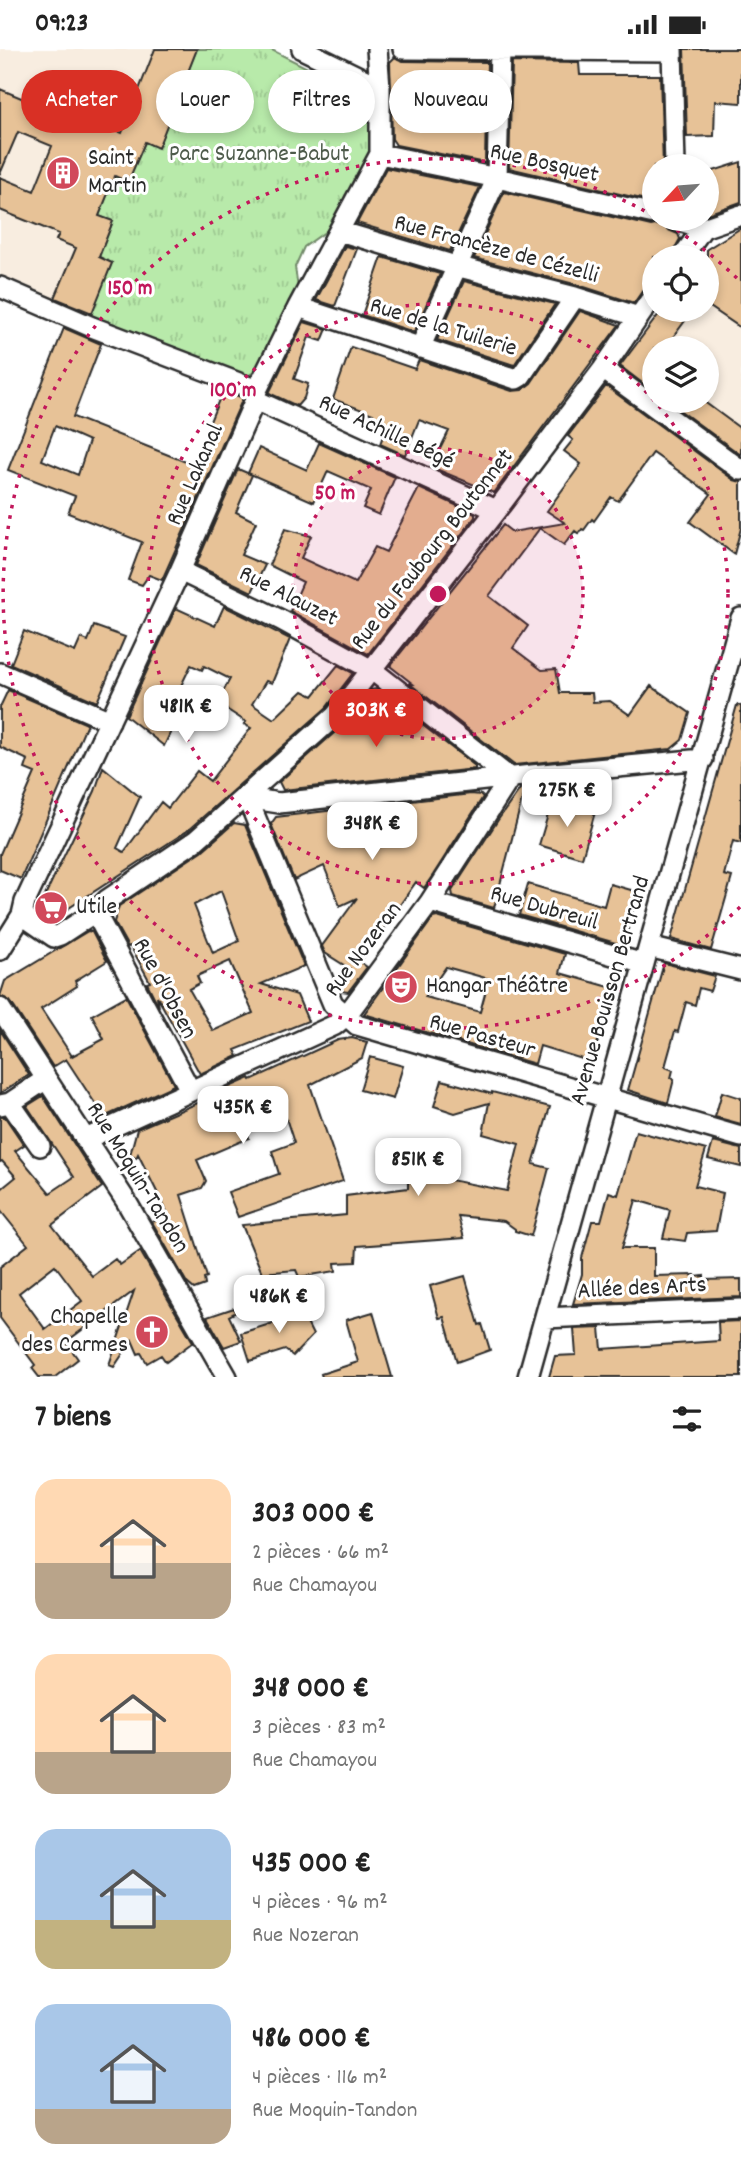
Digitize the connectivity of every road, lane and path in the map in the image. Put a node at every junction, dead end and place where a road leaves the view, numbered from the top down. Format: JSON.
{"nodes":[{"id":1,"x":302,"y":49,"type":"edge"},
{"id":2,"x":377,"y":49,"type":"edge"},
{"id":3,"x":403,"y":49,"type":"edge"},
{"id":4,"x":500,"y":50,"type":"edge"},
{"id":5,"x":672,"y":50,"type":"edge"},
{"id":6,"x":380,"y":87,"type":"junction"},
{"id":7,"x":380,"y":154,"type":"junction"},
{"id":8,"x":675,"y":154,"type":"edge"},
{"id":9,"x":497,"y":178,"type":"junction"},
{"id":10,"x":642,"y":211,"type":"edge"},
{"id":11,"x":741,"y":215,"type":"edge"},
{"id":12,"x":719,"y":223,"type":"edge"},
{"id":13,"x":339,"y":231,"type":"junction"},
{"id":14,"x":456,"y":266,"type":"junction"},
{"id":15,"x":0,"y":287,"type":"edge"},
{"id":16,"x":575,"y":296,"type":"junction"},
{"id":17,"x":298,"y":307,"type":"junction"},
{"id":18,"x":642,"y":313,"type":"edge"},
{"id":19,"x":639,"y":317,"type":"junction"},
{"id":20,"x":420,"y":348,"type":"junction"},
{"id":21,"x":603,"y":369,"type":"junction"},
{"id":22,"x":256,"y":395,"type":"junction"},
{"id":23,"x":741,"y":470,"type":"edge"},
{"id":24,"x":496,"y":510,"type":"junction"},
{"id":25,"x":180,"y":571,"type":"junction"},
{"id":26,"x":741,"y":618,"type":"edge"},
{"id":27,"x":372,"y":670,"type":"junction"},
{"id":28,"x":0,"y":673,"type":"edge"},
{"id":29,"x":110,"y":721,"type":"junction"},
{"id":30,"x":702,"y":759,"type":"junction"},
{"id":31,"x":510,"y":778,"type":"junction"},
{"id":32,"x":248,"y":794,"type":"junction"},
{"id":33,"x":430,"y":902,"type":"junction"},
{"id":34,"x":95,"y":912,"type":"junction"},
{"id":35,"x":22,"y":915,"type":"junction"},
{"id":36,"x":0,"y":950,"type":"edge"},
{"id":37,"x":647,"y":955,"type":"junction"},
{"id":38,"x":741,"y":970,"type":"edge"},
{"id":39,"x":0,"y":1008,"type":"edge"},
{"id":40,"x":346,"y":1016,"type":"junction"},
{"id":41,"x":46,"y":1079,"type":"junction"},
{"id":42,"x":190,"y":1090,"type":"junction"},
{"id":43,"x":606,"y":1098,"type":"junction"},
{"id":44,"x":5,"y":1104,"type":"edge"},
{"id":45,"x":741,"y":1137,"type":"edge"},
{"id":46,"x":86,"y":1139,"type":"junction"},
{"id":47,"x":40,"y":1146,"type":"dead end"},
{"id":48,"x":741,"y":1309,"type":"edge"},
{"id":49,"x":545,"y":1318,"type":"junction"},
{"id":50,"x":227,"y":1377,"type":"edge"},
{"id":51,"x":528,"y":1377,"type":"edge"}],
"edges":[{"from":1,"to":6,"type":"street"},
{"from":2,"to":6,"type":"street","name":"Rue Lakanal"},
{"from":3,"to":4,"type":"street"},
{"from":4,"to":5,"type":"street"},
{"from":4,"to":9,"type":"street"},
{"from":5,"to":8,"type":"street"},
{"from":6,"to":7,"type":"street","name":"Rue Lakanal"},
{"from":7,"to":9,"type":"street","name":"Rue Bosquet"},
{"from":7,"to":13,"type":"street","name":"Rue Lakanal"},
{"from":9,"to":10,"type":"street","name":"Rue Bosquet"},
{"from":9,"to":14,"type":"street"},
{"from":11,"to":12,"type":"street"},
{"from":13,"to":14,"type":"street","name":"Rue Francèze de Cézelli"},
{"from":13,"to":17,"type":"street","name":"Rue Lakanal"},
{"from":14,"to":16,"type":"street","name":"Rue Francèze de Cézelli"},
{"from":14,"to":20,"type":"street"},
{"from":15,"to":22,"type":"street","name":"Rue Achille Bégé"},
{"from":16,"to":19,"type":"street","name":"Rue Francèze de Cézelli"},
{"from":16,"to":20,"type":"street","name":"Rue de la Tuilerie"},
{"from":17,"to":20,"type":"street","name":"Rue de la Tuilerie"},
{"from":17,"to":22,"type":"street","name":"Rue Lakanal"},
{"from":18,"to":19,"type":"street","name":"Rue du Faubourg Boutonnet"},
{"from":19,"to":21,"type":"street","name":"Rue du Faubourg Boutonnet"},
{"from":21,"to":23,"type":"street"},
{"from":21,"to":24,"type":"street","name":"Rue du Faubourg Boutonnet"},
{"from":22,"to":24,"type":"street","name":"Rue Achille Bégé"},
{"from":22,"to":25,"type":"street","name":"Rue Lakanal"},
{"from":24,"to":27,"type":"street","name":"Rue du Faubourg Boutonnet"},
{"from":25,"to":27,"type":"street","name":"Rue Alauzet"},
{"from":25,"to":29,"type":"street","name":"Rue Lakanal"},
{"from":26,"to":30,"type":"street","name":"Avenue Bouisson Bertrand"},
{"from":27,"to":31,"type":"street","name":"Rue Alauzet"},
{"from":27,"to":32,"type":"street","name":"Rue du Faubourg Boutonnet"},
{"from":28,"to":29,"type":"street"},
{"from":29,"to":35,"type":"street","name":"Rue Lakanal"},
{"from":30,"to":31,"type":"street"},
{"from":30,"to":37,"type":"street","name":"Avenue Bouisson Bertrand"},
{"from":31,"to":32,"type":"street"},
{"from":31,"to":33,"type":"street","name":"Rue Nozeran"},
{"from":32,"to":34,"type":"street","name":"Rue du Faubourg Boutonnet"},
{"from":32,"to":40,"type":"street"},
{"from":33,"to":37,"type":"street","name":"Rue Dubreuil"},
{"from":33,"to":40,"type":"street","name":"Rue Nozeran"},
{"from":34,"to":35,"type":"street","name":"Rue du Faubourg Boutonnet"},
{"from":34,"to":42,"type":"street","name":"Rue d'Obsen"},
{"from":35,"to":36,"type":"street","name":"Rue Lakanal"},
{"from":37,"to":38,"type":"street","name":"Rue Dubreuil"},
{"from":37,"to":43,"type":"street","name":"Avenue Bouisson Bertrand"},
{"from":39,"to":41,"type":"street","name":"Rue Moquin-Tandon"},
{"from":40,"to":42,"type":"street","name":"Rue Nozeran"},
{"from":40,"to":43,"type":"street","name":"Rue Pasteur"},
{"from":41,"to":44,"type":"street"},
{"from":41,"to":46,"type":"street","name":"Rue Moquin-Tandon"},
{"from":42,"to":46,"type":"street","name":"Rue Nozeran"},
{"from":43,"to":45,"type":"street","name":"Rue Pasteur"},
{"from":43,"to":49,"type":"street","name":"Avenue Bouisson Bertrand"},
{"from":44,"to":47,"type":"street"},
{"from":46,"to":50,"type":"street","name":"Rue Moquin-Tandon"},
{"from":48,"to":49,"type":"street","name":"Allée des Arts"},
{"from":49,"to":51,"type":"street","name":"Avenue Bouisson Bertrand"}]}
